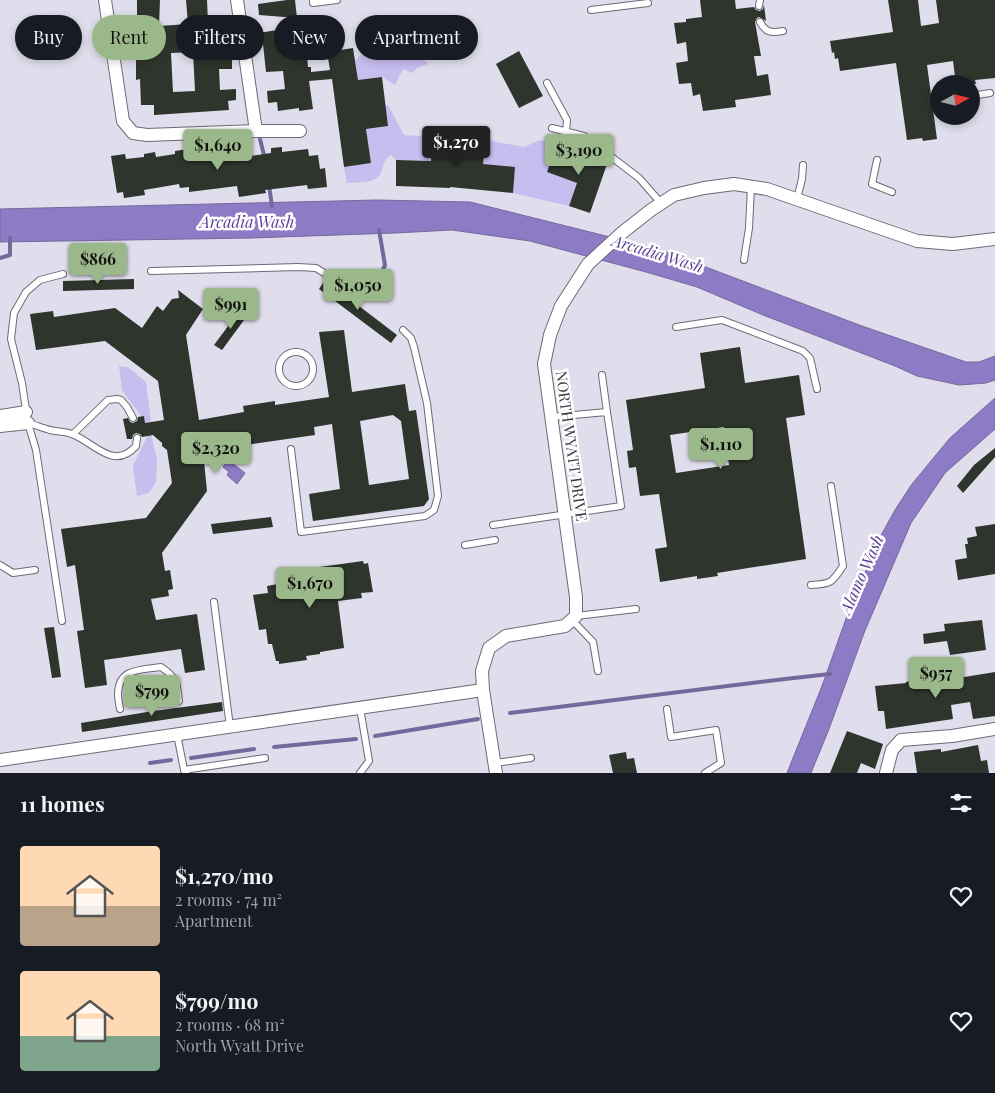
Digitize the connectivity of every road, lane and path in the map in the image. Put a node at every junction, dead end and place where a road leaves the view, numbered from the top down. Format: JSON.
{"nodes":[{"id":1,"x":105,"y":0,"type":"edge"},
{"id":2,"x":237,"y":0,"type":"edge"},
{"id":3,"x":313,"y":0,"type":"edge"},
{"id":4,"x":337,"y":0,"type":"edge"},
{"id":5,"x":648,"y":3,"type":"dead end"},
{"id":6,"x":591,"y":10,"type":"dead end"},
{"id":7,"x":760,"y":22,"type":"dead end"},
{"id":8,"x":783,"y":32,"type":"dead end"},
{"id":9,"x":547,"y":83,"type":"dead end"},
{"id":10,"x":990,"y":94,"type":"dead end"},
{"id":11,"x":980,"y":95,"type":"edge"},
{"id":12,"x":552,"y":128,"type":"dead end"},
{"id":13,"x":300,"y":130,"type":"dead end"},
{"id":14,"x":256,"y":131,"type":"junction"},
{"id":15,"x":566,"y":132,"type":"junction"},
{"id":16,"x":877,"y":160,"type":"dead end"},
{"id":17,"x":803,"y":165,"type":"dead end"},
{"id":18,"x":751,"y":186,"type":"junction"},
{"id":19,"x":892,"y":192,"type":"dead end"},
{"id":20,"x":796,"y":199,"type":"junction"},
{"id":21,"x":661,"y":203,"type":"junction"},
{"id":22,"x":995,"y":239,"type":"edge"},
{"id":23,"x":744,"y":260,"type":"dead end"},
{"id":24,"x":151,"y":271,"type":"dead end"},
{"id":25,"x":63,"y":274,"type":"dead end"},
{"id":26,"x":329,"y":276,"type":"dead end"},
{"id":27,"x":676,"y":327,"type":"dead end"},
{"id":28,"x":403,"y":330,"type":"dead end"},
{"id":29,"x":280,"y":362,"type":"joint"},
{"id":30,"x":602,"y":375,"type":"dead end"},
{"id":31,"x":817,"y":390,"type":"dead end"},
{"id":32,"x":607,"y":412,"type":"junction"},
{"id":33,"x":0,"y":416,"type":"edge"},
{"id":34,"x":27,"y":417,"type":"junction"},
{"id":35,"x":133,"y":418,"type":"dead end"},
{"id":36,"x":551,"y":418,"type":"junction"},
{"id":37,"x":0,"y":426,"type":"edge"},
{"id":38,"x":73,"y":434,"type":"junction"},
{"id":39,"x":136,"y":438,"type":"dead end"},
{"id":40,"x":291,"y":449,"type":"dead end"},
{"id":41,"x":831,"y":486,"type":"dead end"},
{"id":42,"x":564,"y":513,"type":"junction"},
{"id":43,"x":493,"y":524,"type":"dead end"},
{"id":44,"x":495,"y":540,"type":"dead end"},
{"id":45,"x":465,"y":544,"type":"dead end"},
{"id":46,"x":0,"y":565,"type":"edge"},
{"id":47,"x":36,"y":570,"type":"dead end"},
{"id":48,"x":811,"y":585,"type":"dead end"},
{"id":49,"x":214,"y":602,"type":"dead end"},
{"id":50,"x":636,"y":609,"type":"dead end"},
{"id":51,"x":574,"y":618,"type":"junction"},
{"id":52,"x":62,"y":620,"type":"dead end"},
{"id":53,"x":598,"y":671,"type":"dead end"},
{"id":54,"x":484,"y":690,"type":"junction"},
{"id":55,"x":179,"y":701,"type":"dead end"},
{"id":56,"x":360,"y":708,"type":"junction"},
{"id":57,"x":120,"y":709,"type":"dead end"},
{"id":58,"x":667,"y":709,"type":"dead end"},
{"id":59,"x":230,"y":727,"type":"junction"},
{"id":60,"x":995,"y":729,"type":"edge"},
{"id":61,"x":177,"y":734,"type":"junction"},
{"id":62,"x":265,"y":758,"type":"dead end"},
{"id":63,"x":531,"y":758,"type":"dead end"},
{"id":64,"x":0,"y":760,"type":"edge"},
{"id":65,"x":496,"y":768,"type":"edge"},
{"id":66,"x":185,"y":771,"type":"edge"},
{"id":67,"x":360,"y":773,"type":"edge"},
{"id":68,"x":705,"y":773,"type":"edge"},
{"id":69,"x":886,"y":773,"type":"edge"}],
"edges":[{"from":1,"to":14,"type":"street"},
{"from":2,"to":14,"type":"street"},
{"from":3,"to":4,"type":"lane"},
{"from":5,"to":6,"type":"lane"},
{"from":7,"to":8,"type":"lane"},
{"from":9,"to":15,"type":"lane"},
{"from":10,"to":11,"type":"lane"},
{"from":12,"to":15,"type":"lane"},
{"from":13,"to":14,"type":"street"},
{"from":15,"to":21,"type":"lane"},
{"from":16,"to":19,"type":"lane"},
{"from":17,"to":20,"type":"lane"},
{"from":18,"to":20,"type":"street","name":"NORTH WYATT DRIVE"},
{"from":18,"to":21,"type":"street","name":"NORTH WYATT DRIVE"},
{"from":18,"to":23,"type":"lane"},
{"from":20,"to":22,"type":"street","name":"NORTH WYATT DRIVE"},
{"from":21,"to":36,"type":"street","name":"NORTH WYATT DRIVE"},
{"from":24,"to":26,"type":"lane"},
{"from":25,"to":34,"type":"lane"},
{"from":27,"to":31,"type":"lane"},
{"from":28,"to":40,"type":"lane"},
{"from":29,"to":29,"type":"lane"},
{"from":30,"to":32,"type":"lane"},
{"from":32,"to":36,"type":"lane"},
{"from":32,"to":42,"type":"lane"},
{"from":33,"to":34,"type":"street"},
{"from":34,"to":37,"type":"street"},
{"from":34,"to":38,"type":"lane"},
{"from":34,"to":52,"type":"lane"},
{"from":35,"to":38,"type":"lane"},
{"from":36,"to":42,"type":"street","name":"NORTH WYATT DRIVE"},
{"from":38,"to":39,"type":"lane"},
{"from":41,"to":48,"type":"lane"},
{"from":42,"to":43,"type":"lane"},
{"from":42,"to":51,"type":"street","name":"NORTH WYATT DRIVE"},
{"from":44,"to":45,"type":"lane"},
{"from":46,"to":47,"type":"lane"},
{"from":49,"to":59,"type":"lane"},
{"from":50,"to":51,"type":"lane"},
{"from":51,"to":53,"type":"lane"},
{"from":51,"to":54,"type":"street"},
{"from":54,"to":56,"type":"street"},
{"from":54,"to":65,"type":"street"},
{"from":55,"to":57,"type":"lane"},
{"from":56,"to":59,"type":"street"},
{"from":56,"to":67,"type":"lane"},
{"from":58,"to":68,"type":"lane"},
{"from":59,"to":61,"type":"street"},
{"from":60,"to":69,"type":"street"},
{"from":61,"to":64,"type":"street"},
{"from":61,"to":66,"type":"lane"},
{"from":62,"to":66,"type":"lane"},
{"from":63,"to":65,"type":"lane"}]}
